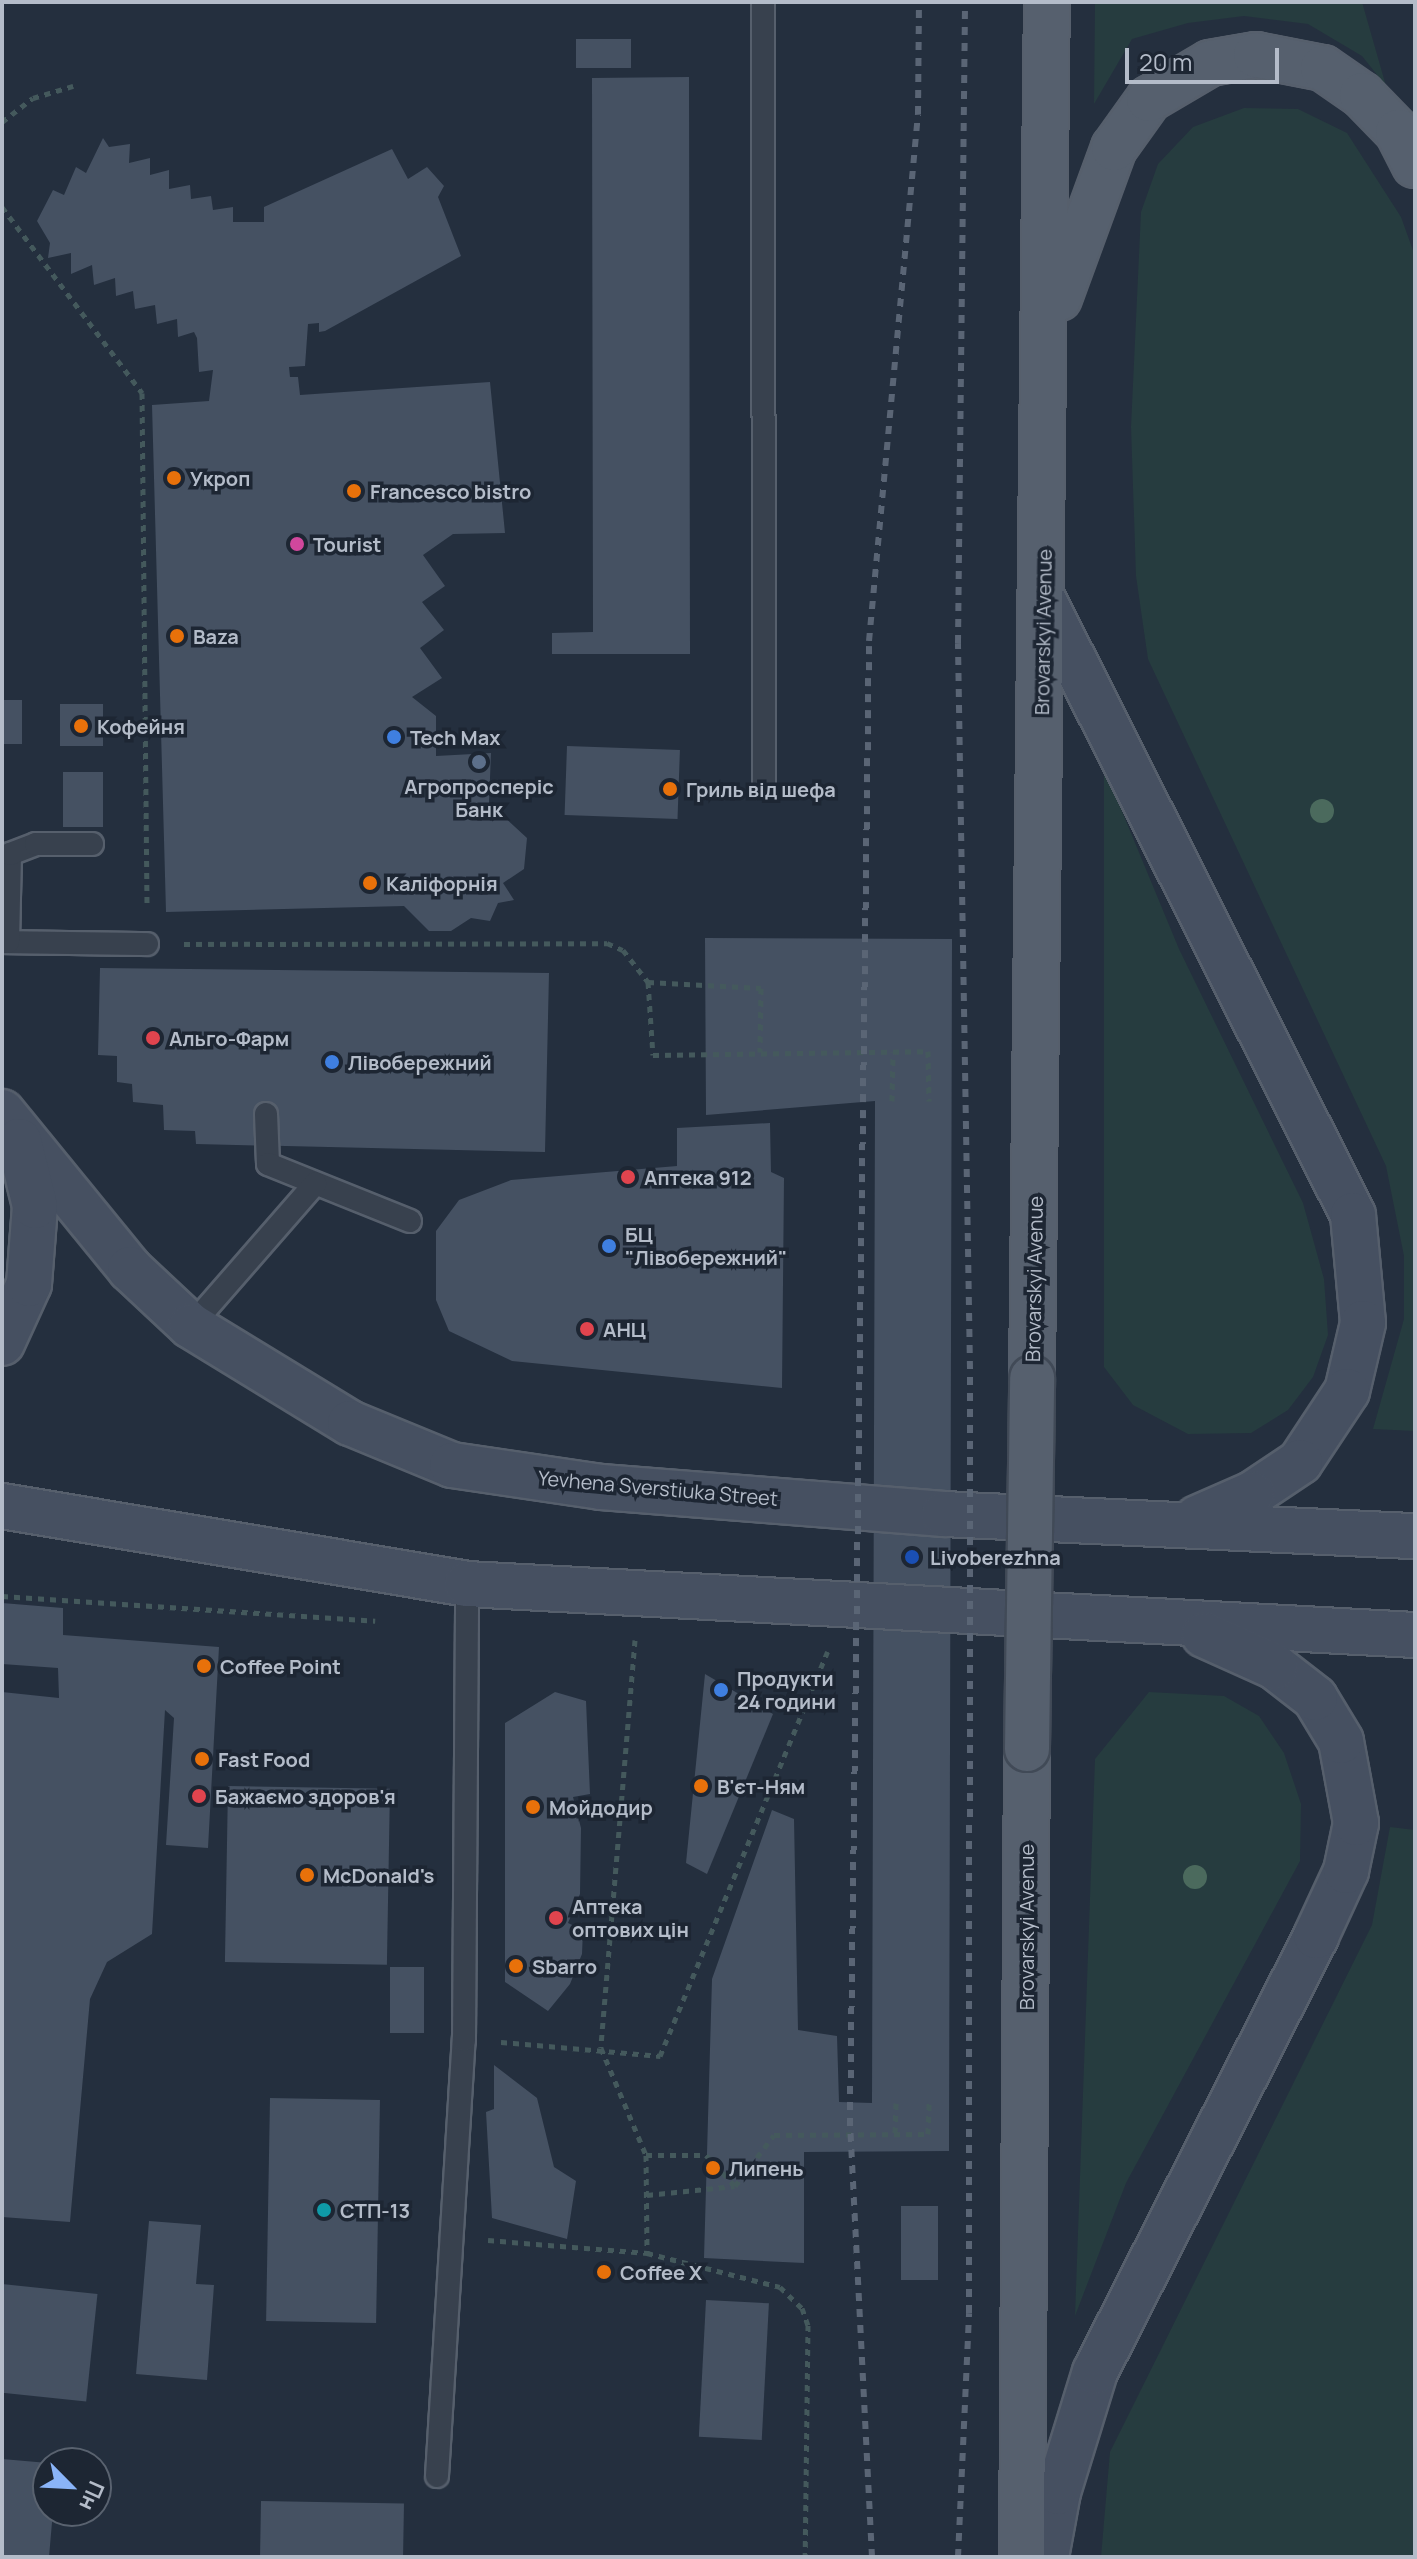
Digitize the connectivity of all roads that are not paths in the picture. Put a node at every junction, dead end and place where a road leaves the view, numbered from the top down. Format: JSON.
{"nodes":[{"id":1,"x":763,"y":2,"type":"edge"},
{"id":2,"x":1047,"y":2,"type":"edge"},
{"id":3,"x":1415,"y":165,"type":"edge"},
{"id":4,"x":1046,"y":353,"type":"junction"},
{"id":5,"x":1044,"y":601,"type":"junction"},
{"id":6,"x":764,"y":784,"type":"dead end"},
{"id":7,"x":92,"y":844,"type":"dead end"},
{"id":8,"x":5,"y":942,"type":"edge"},
{"id":9,"x":147,"y":944,"type":"road end"},
{"id":10,"x":266,"y":1114,"type":"dead end"},
{"id":11,"x":10,"y":1122,"type":"edge"},
{"id":12,"x":315,"y":1184,"type":"junction"},
{"id":13,"x":410,"y":1221,"type":"dead end"},
{"id":14,"x":191,"y":1326,"type":"junction"},
{"id":15,"x":2,"y":1343,"type":"edge"},
{"id":16,"x":2,"y":1506,"type":"edge"},
{"id":17,"x":1183,"y":1522,"type":"junction"},
{"id":18,"x":1415,"y":1536,"type":"edge"},
{"id":19,"x":467,"y":1584,"type":"junction"},
{"id":20,"x":1172,"y":1622,"type":"junction"},
{"id":21,"x":1415,"y":1635,"type":"edge"},
{"id":22,"x":437,"y":2476,"type":"dead end"},
{"id":23,"x":1022,"y":2557,"type":"edge"},
{"id":24,"x":1046,"y":2557,"type":"edge"}],
"edges":[{"from":1,"to":6,"type":"lane"},
{"from":2,"to":4,"type":"main road","name":"Brovarskyi Avenue"},
{"from":3,"to":4,"type":"main road"},
{"from":4,"to":5,"type":"main road","name":"Brovarskyi Avenue"},
{"from":5,"to":17,"type":"main road"},
{"from":5,"to":23,"type":"main road","name":"Brovarskyi Avenue","bridge":true},
{"from":7,"to":8,"type":"lane"},
{"from":8,"to":9,"type":"lane"},
{"from":10,"to":12,"type":"lane"},
{"from":11,"to":14,"type":"main road","name":"Yevhena Sverstiuka Street"},
{"from":11,"to":15,"type":"main road"},
{"from":12,"to":13,"type":"lane"},
{"from":12,"to":14,"type":"lane"},
{"from":14,"to":17,"type":"main road","name":"Yevhena Sverstiuka Street"},
{"from":16,"to":19,"type":"main road"},
{"from":17,"to":18,"type":"main road","name":"Yevhena Sverstiuka Street"},
{"from":19,"to":20,"type":"main road"},
{"from":19,"to":22,"type":"lane"},
{"from":20,"to":21,"type":"main road"},
{"from":20,"to":24,"type":"main road"}]}
